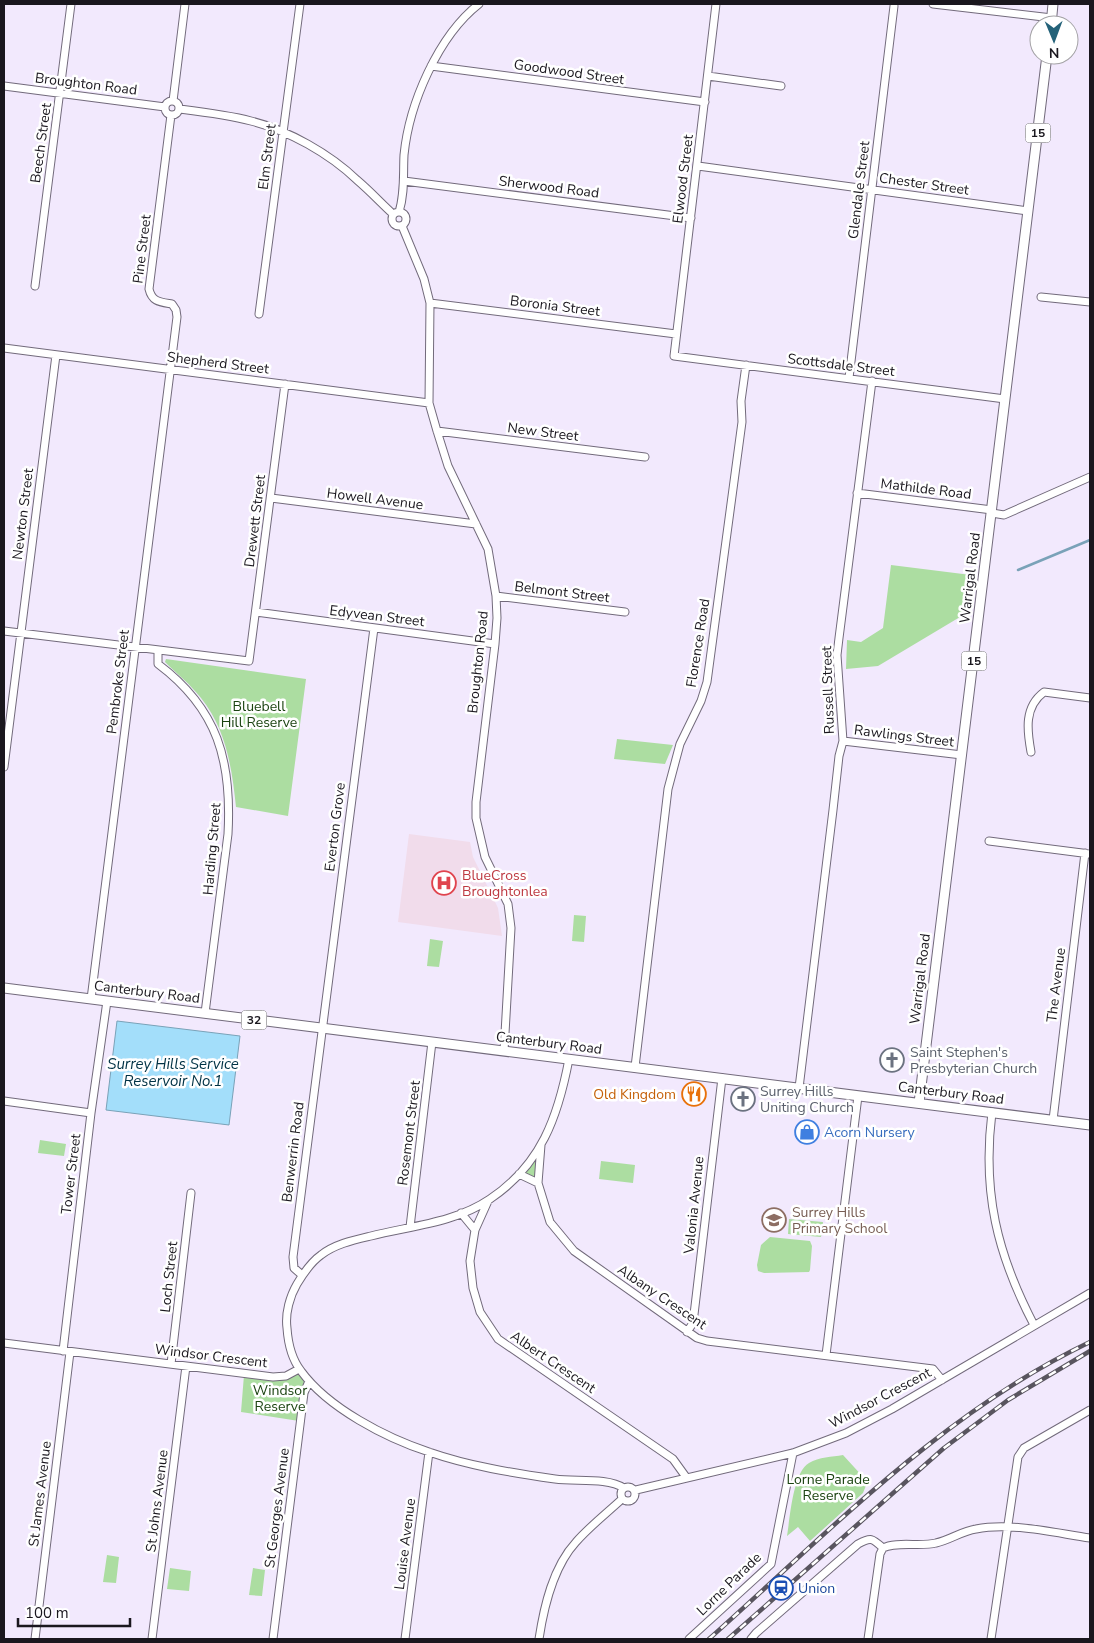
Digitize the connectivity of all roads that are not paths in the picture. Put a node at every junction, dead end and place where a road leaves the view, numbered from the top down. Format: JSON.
{"nodes":[{"id":1,"x":71,"y":4,"type":"edge"},
{"id":2,"x":185,"y":4,"type":"edge"},
{"id":3,"x":300,"y":4,"type":"edge"},
{"id":4,"x":479,"y":4,"type":"edge"},
{"id":5,"x":716,"y":4,"type":"edge"},
{"id":6,"x":933,"y":4,"type":"edge"},
{"id":7,"x":895,"y":5,"type":"edge"},
{"id":8,"x":1029,"y":19,"type":"edge"},
{"id":9,"x":1046,"y":65,"type":"edge"},
{"id":10,"x":431,"y":66,"type":"junction"},
{"id":11,"x":708,"y":76,"type":"junction"},
{"id":12,"x":4,"y":86,"type":"edge"},
{"id":13,"x":781,"y":86,"type":"dead end"},
{"id":14,"x":60,"y":93,"type":"junction"},
{"id":15,"x":173,"y":101,"type":"junction"},
{"id":16,"x":705,"y":102,"type":"junction"},
{"id":17,"x":165,"y":107,"type":"junction"},
{"id":18,"x":180,"y":109,"type":"junction"},
{"id":19,"x":172,"y":115,"type":"junction"},
{"id":20,"x":283,"y":133,"type":"junction"},
{"id":21,"x":698,"y":166,"type":"junction"},
{"id":22,"x":404,"y":181,"type":"junction"},
{"id":23,"x":872,"y":190,"type":"junction"},
{"id":24,"x":1028,"y":211,"type":"junction"},
{"id":25,"x":396,"y":213,"type":"junction"},
{"id":26,"x":691,"y":218,"type":"junction"},
{"id":27,"x":402,"y":226,"type":"junction"},
{"id":28,"x":35,"y":286,"type":"dead end"},
{"id":29,"x":1040,"y":297,"type":"dead end"},
{"id":30,"x":1090,"y":302,"type":"edge"},
{"id":31,"x":430,"y":303,"type":"junction"},
{"id":32,"x":259,"y":314,"type":"dead end"},
{"id":33,"x":676,"y":334,"type":"junction"},
{"id":34,"x":4,"y":348,"type":"edge"},
{"id":35,"x":56,"y":355,"type":"junction"},
{"id":36,"x":674,"y":356,"type":"joint"},
{"id":37,"x":746,"y":365,"type":"junction"},
{"id":38,"x":170,"y":369,"type":"junction"},
{"id":39,"x":849,"y":378,"type":"junction"},
{"id":40,"x":872,"y":381,"type":"junction"},
{"id":41,"x":285,"y":384,"type":"junction"},
{"id":42,"x":1005,"y":399,"type":"junction"},
{"id":43,"x":429,"y":403,"type":"junction"},
{"id":44,"x":437,"y":431,"type":"junction"},
{"id":45,"x":646,"y":457,"type":"dead end"},
{"id":46,"x":1090,"y":477,"type":"edge"},
{"id":47,"x":857,"y":493,"type":"junction"},
{"id":48,"x":271,"y":498,"type":"junction"},
{"id":49,"x":992,"y":512,"type":"junction"},
{"id":50,"x":476,"y":524,"type":"junction"},
{"id":51,"x":496,"y":596,"type":"junction"},
{"id":52,"x":256,"y":612,"type":"junction"},
{"id":53,"x":625,"y":612,"type":"dead end"},
{"id":54,"x":374,"y":628,"type":"junction"},
{"id":55,"x":4,"y":631,"type":"edge"},
{"id":56,"x":21,"y":633,"type":"junction"},
{"id":57,"x":495,"y":644,"type":"junction"},
{"id":58,"x":135,"y":647,"type":"junction"},
{"id":59,"x":158,"y":650,"type":"junction"},
{"id":60,"x":1090,"y":698,"type":"edge"},
{"id":61,"x":843,"y":741,"type":"junction"},
{"id":62,"x":1031,"y":752,"type":"dead end"},
{"id":63,"x":962,"y":755,"type":"junction"},
{"id":64,"x":4,"y":766,"type":"edge"},
{"id":65,"x":989,"y":841,"type":"dead end"},
{"id":66,"x":1087,"y":854,"type":"edge"},
{"id":67,"x":4,"y":988,"type":"edge"},
{"id":68,"x":90,"y":999,"type":"junction"},
{"id":69,"x":107,"y":1001,"type":"junction"},
{"id":70,"x":205,"y":1014,"type":"junction"},
{"id":71,"x":322,"y":1028,"type":"junction"},
{"id":72,"x":432,"y":1042,"type":"junction"},
{"id":73,"x":504,"y":1051,"type":"junction"},
{"id":74,"x":568,"y":1059,"type":"junction"},
{"id":75,"x":635,"y":1067,"type":"junction"},
{"id":76,"x":722,"y":1078,"type":"junction"},
{"id":77,"x":799,"y":1088,"type":"junction"},
{"id":78,"x":858,"y":1096,"type":"junction"},
{"id":79,"x":4,"y":1101,"type":"edge"},
{"id":80,"x":919,"y":1103,"type":"junction"},
{"id":81,"x":992,"y":1112,"type":"junction"},
{"id":82,"x":91,"y":1113,"type":"junction"},
{"id":83,"x":1053,"y":1120,"type":"junction"},
{"id":84,"x":1090,"y":1125,"type":"edge"},
{"id":85,"x":541,"y":1145,"type":"junction"},
{"id":86,"x":519,"y":1174,"type":"junction"},
{"id":87,"x":538,"y":1183,"type":"junction"},
{"id":88,"x":190,"y":1193,"type":"dead end"},
{"id":89,"x":488,"y":1200,"type":"junction"},
{"id":90,"x":461,"y":1213,"type":"junction"},
{"id":91,"x":410,"y":1227,"type":"junction"},
{"id":92,"x":475,"y":1230,"type":"junction"},
{"id":93,"x":302,"y":1275,"type":"junction"},
{"id":94,"x":1090,"y":1293,"type":"edge"},
{"id":95,"x":1034,"y":1325,"type":"junction"},
{"id":96,"x":688,"y":1332,"type":"junction"},
{"id":97,"x":4,"y":1343,"type":"edge"},
{"id":98,"x":66,"y":1351,"type":"junction"},
{"id":99,"x":826,"y":1355,"type":"junction"},
{"id":100,"x":171,"y":1364,"type":"junction"},
{"id":101,"x":186,"y":1366,"type":"junction"},
{"id":102,"x":299,"y":1369,"type":"junction"},
{"id":103,"x":942,"y":1380,"type":"junction"},
{"id":104,"x":309,"y":1381,"type":"junction"},
{"id":105,"x":1090,"y":1410,"type":"edge"},
{"id":106,"x":429,"y":1452,"type":"junction"},
{"id":107,"x":793,"y":1453,"type":"junction"},
{"id":108,"x":686,"y":1477,"type":"junction"},
{"id":109,"x":624,"y":1488,"type":"junction"},
{"id":110,"x":636,"y":1490,"type":"junction"},
{"id":111,"x":622,"y":1499,"type":"junction"},
{"id":112,"x":1007,"y":1527,"type":"junction"},
{"id":113,"x":1090,"y":1538,"type":"edge"},
{"id":114,"x":884,"y":1548,"type":"junction"},
{"id":115,"x":35,"y":1639,"type":"edge"},
{"id":116,"x":152,"y":1639,"type":"edge"},
{"id":117,"x":273,"y":1639,"type":"edge"},
{"id":118,"x":405,"y":1639,"type":"edge"},
{"id":119,"x":539,"y":1639,"type":"edge"},
{"id":120,"x":689,"y":1639,"type":"edge"},
{"id":121,"x":751,"y":1639,"type":"edge"},
{"id":122,"x":868,"y":1639,"type":"edge"},
{"id":123,"x":991,"y":1639,"type":"edge"}],
"edges":[{"from":1,"to":14,"type":"street","name":"Beech Street"},
{"from":2,"to":15,"type":"street"},
{"from":3,"to":20,"type":"street","name":"Elm Street"},
{"from":4,"to":10,"type":"street"},
{"from":5,"to":11,"type":"street","name":"Elwood Street"},
{"from":6,"to":8,"type":"street"},
{"from":7,"to":23,"type":"street","name":"Glendale Street"},
{"from":9,"to":24,"type":"main road","name":"Warrigal Road","number":"15"},
{"from":10,"to":16,"type":"street","name":"Goodwood Street"},
{"from":10,"to":22,"type":"street"},
{"from":11,"to":13,"type":"street"},
{"from":11,"to":16,"type":"street","name":"Elwood Street"},
{"from":12,"to":14,"type":"street","name":"Broughton Road"},
{"from":14,"to":17,"type":"street","name":"Broughton Road"},
{"from":14,"to":28,"type":"street","name":"Beech Street"},
{"from":15,"to":17,"type":"street"},
{"from":15,"to":18,"type":"street"},
{"from":16,"to":21,"type":"street","name":"Elwood Street"},
{"from":17,"to":19,"type":"street"},
{"from":18,"to":19,"type":"street"},
{"from":18,"to":20,"type":"street"},
{"from":19,"to":38,"type":"street","name":"Pine Street"},
{"from":20,"to":25,"type":"street"},
{"from":20,"to":32,"type":"street","name":"Elm Street"},
{"from":21,"to":23,"type":"street","name":"Chester Street"},
{"from":21,"to":26,"type":"street","name":"Elwood Street"},
{"from":22,"to":25,"type":"street"},
{"from":22,"to":26,"type":"street","name":"Sherwood Road"},
{"from":23,"to":24,"type":"street","name":"Chester Street"},
{"from":23,"to":39,"type":"street","name":"Glendale Street"},
{"from":24,"to":42,"type":"main road","name":"Warrigal Road","number":"15"},
{"from":25,"to":27,"type":"street"},
{"from":25,"to":27,"type":"street"},
{"from":26,"to":33,"type":"street","name":"Elwood Street"},
{"from":27,"to":31,"type":"street","name":"Broughton Road"},
{"from":29,"to":30,"type":"street"},
{"from":31,"to":33,"type":"street","name":"Boronia Street"},
{"from":31,"to":43,"type":"street","name":"Broughton Road"},
{"from":33,"to":36,"type":"street","name":"Elwood Street"},
{"from":34,"to":35,"type":"street","name":"Shepherd Street"},
{"from":35,"to":38,"type":"street","name":"Shepherd Street"},
{"from":35,"to":56,"type":"street","name":"Newton Street"},
{"from":36,"to":37,"type":"street","name":"Scottsdale Street"},
{"from":37,"to":39,"type":"street","name":"Scottsdale Street"},
{"from":37,"to":75,"type":"street","name":"Florence Road"},
{"from":38,"to":41,"type":"street","name":"Shepherd Street"},
{"from":38,"to":58,"type":"street","name":"Pembroke Street"},
{"from":39,"to":40,"type":"street","name":"Scottsdale Street"},
{"from":40,"to":42,"type":"street","name":"Scottsdale Street"},
{"from":40,"to":47,"type":"street","name":"Russell Street"},
{"from":41,"to":43,"type":"street","name":"Shepherd Street"},
{"from":41,"to":48,"type":"street","name":"Drewett Street"},
{"from":42,"to":49,"type":"main road","name":"Warrigal Road","number":"15"},
{"from":43,"to":44,"type":"street","name":"Broughton Road"},
{"from":44,"to":45,"type":"street","name":"New Street"},
{"from":44,"to":50,"type":"street","name":"Broughton Road"},
{"from":46,"to":49,"type":"street","name":"Mathilde Road"},
{"from":47,"to":49,"type":"street","name":"Mathilde Road"},
{"from":47,"to":61,"type":"street","name":"Russell Street"},
{"from":48,"to":50,"type":"street","name":"Howell Avenue"},
{"from":48,"to":52,"type":"street","name":"Drewett Street"},
{"from":49,"to":63,"type":"main road","name":"Warrigal Road","number":"15"},
{"from":50,"to":51,"type":"street","name":"Broughton Road"},
{"from":51,"to":53,"type":"street","name":"Belmont Street"},
{"from":51,"to":57,"type":"street","name":"Broughton Road"},
{"from":52,"to":54,"type":"street","name":"Edyvean Street"},
{"from":52,"to":59,"type":"street","name":"Drewett Street"},
{"from":54,"to":57,"type":"street","name":"Edyvean Street"},
{"from":54,"to":71,"type":"street","name":"Everton Grove"},
{"from":55,"to":56,"type":"street"},
{"from":56,"to":58,"type":"street"},
{"from":56,"to":64,"type":"street","name":"Newton Street"},
{"from":57,"to":73,"type":"street","name":"Broughton Road"},
{"from":58,"to":59,"type":"street"},
{"from":58,"to":68,"type":"street","name":"Pembroke Street"},
{"from":59,"to":70,"type":"street","name":"Harding Street"},
{"from":60,"to":62,"type":"street"},
{"from":61,"to":63,"type":"street","name":"Rawlings Street"},
{"from":61,"to":77,"type":"street","name":"Russell Street"},
{"from":63,"to":80,"type":"main road","name":"Warrigal Road","number":"15"},
{"from":65,"to":66,"type":"street"},
{"from":66,"to":83,"type":"street","name":"The Avenue"},
{"from":67,"to":68,"type":"main road","name":"Canterbury Road","number":"32"},
{"from":68,"to":69,"type":"main road","name":"Canterbury Road","number":"32"},
{"from":69,"to":70,"type":"main road","name":"Canterbury Road","number":"32"},
{"from":69,"to":82,"type":"street","name":"Tower Street"},
{"from":70,"to":71,"type":"main road","name":"Canterbury Road","number":"32"},
{"from":71,"to":72,"type":"main road","name":"Canterbury Road","number":"32"},
{"from":71,"to":93,"type":"street","name":"Benwerrin Road"},
{"from":72,"to":73,"type":"main road","name":"Canterbury Road","number":"32"},
{"from":72,"to":91,"type":"street","name":"Rosemont Street"},
{"from":73,"to":74,"type":"main road","name":"Canterbury Road","number":"32"},
{"from":74,"to":75,"type":"main road","name":"Canterbury Road","number":"32"},
{"from":74,"to":85,"type":"street"},
{"from":75,"to":76,"type":"main road","name":"Canterbury Road","number":"32"},
{"from":76,"to":77,"type":"main road","name":"Canterbury Road","number":"32"},
{"from":76,"to":96,"type":"street","name":"Valonia Avenue"},
{"from":77,"to":78,"type":"main road","name":"Canterbury Road","number":"32"},
{"from":78,"to":80,"type":"main road","name":"Canterbury Road","number":"32"},
{"from":78,"to":99,"type":"street"},
{"from":79,"to":82,"type":"street"},
{"from":80,"to":81,"type":"main road","name":"Canterbury Road","number":"32"},
{"from":81,"to":83,"type":"main road","name":"Canterbury Road","number":"32"},
{"from":81,"to":95,"type":"street"},
{"from":82,"to":98,"type":"street","name":"Tower Street"},
{"from":83,"to":84,"type":"main road","name":"Canterbury Road","number":"32"},
{"from":85,"to":86,"type":"street"},
{"from":85,"to":87,"type":"street","name":"Albany Crescent"},
{"from":86,"to":87,"type":"street"},
{"from":86,"to":89,"type":"street"},
{"from":87,"to":96,"type":"street","name":"Albany Crescent"},
{"from":88,"to":100,"type":"street","name":"Loch Street"},
{"from":89,"to":90,"type":"street"},
{"from":89,"to":92,"type":"street","name":"Albert Crescent"},
{"from":90,"to":91,"type":"street"},
{"from":90,"to":92,"type":"street"},
{"from":91,"to":93,"type":"street"},
{"from":92,"to":108,"type":"street","name":"Albert Crescent"},
{"from":93,"to":102,"type":"street"},
{"from":94,"to":95,"type":"street","name":"Windsor Crescent"},
{"from":95,"to":103,"type":"street","name":"Windsor Crescent"},
{"from":96,"to":99,"type":"street","name":"Albany Crescent"},
{"from":97,"to":98,"type":"street","name":"Windsor Crescent"},
{"from":98,"to":100,"type":"street","name":"Windsor Crescent"},
{"from":98,"to":115,"type":"street","name":"St James Avenue"},
{"from":99,"to":103,"type":"street","name":"Albany Crescent"},
{"from":100,"to":101,"type":"street","name":"Windsor Crescent"},
{"from":101,"to":102,"type":"street","name":"Windsor Crescent"},
{"from":101,"to":116,"type":"street","name":"St Johns Avenue"},
{"from":102,"to":104,"type":"street"},
{"from":103,"to":107,"type":"street","name":"Windsor Crescent"},
{"from":104,"to":106,"type":"street"},
{"from":104,"to":117,"type":"street","name":"St Georges Avenue"},
{"from":105,"to":112,"type":"street"},
{"from":106,"to":109,"type":"street"},
{"from":106,"to":118,"type":"street","name":"Louise Avenue"},
{"from":107,"to":108,"type":"street","name":"Windsor Crescent"},
{"from":107,"to":120,"type":"street","name":"Lorne Parade"},
{"from":108,"to":110,"type":"street","name":"Windsor Crescent"},
{"from":109,"to":110,"type":"street"},
{"from":109,"to":111,"type":"street"},
{"from":110,"to":111,"type":"street"},
{"from":111,"to":119,"type":"street"},
{"from":112,"to":113,"type":"street"},
{"from":112,"to":114,"type":"street"},
{"from":112,"to":123,"type":"street"},
{"from":114,"to":121,"type":"street"},
{"from":114,"to":122,"type":"street"}]}
